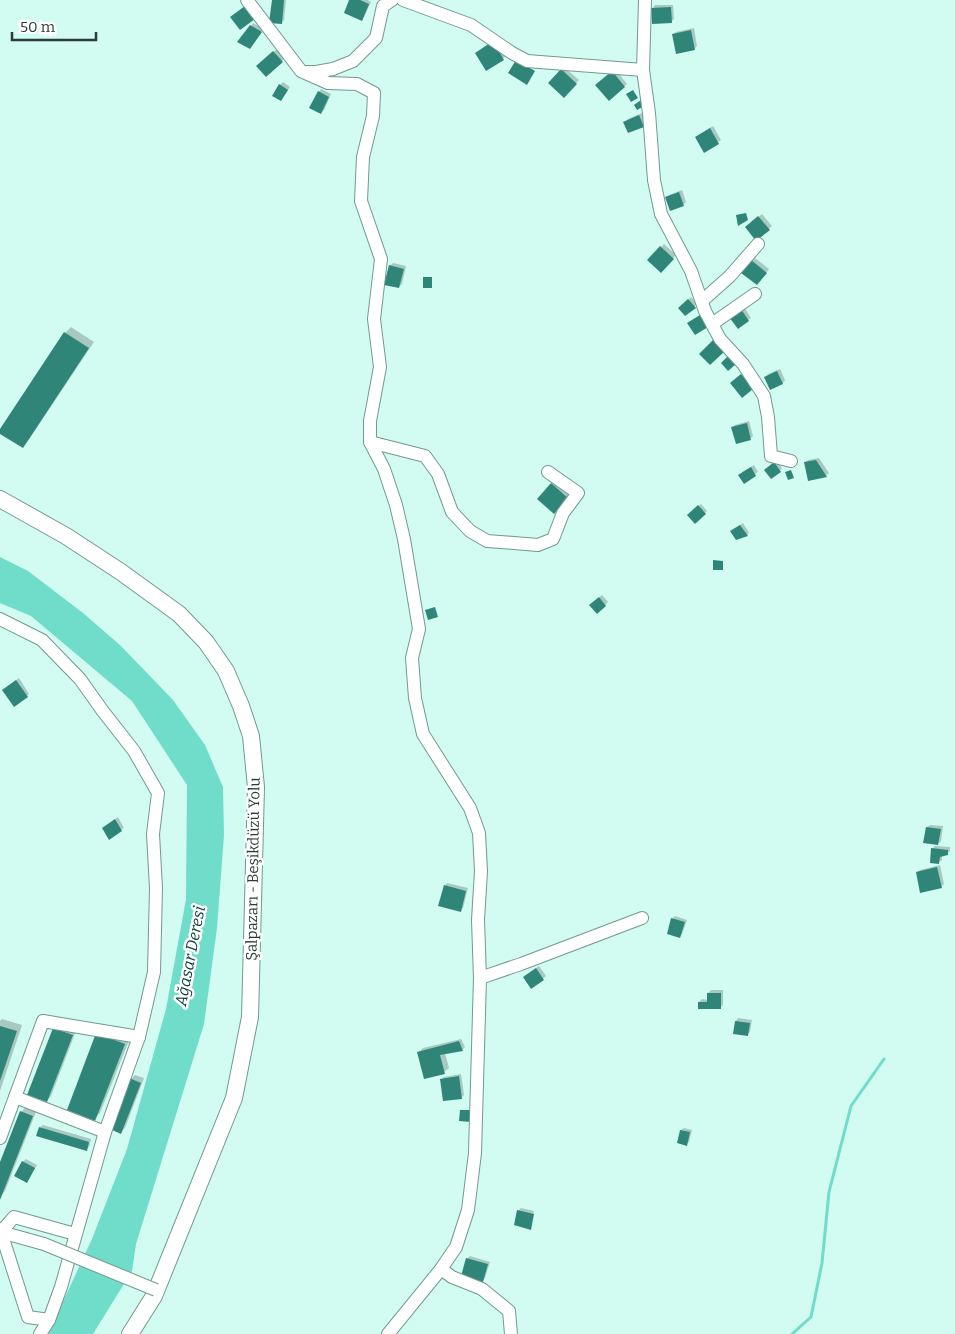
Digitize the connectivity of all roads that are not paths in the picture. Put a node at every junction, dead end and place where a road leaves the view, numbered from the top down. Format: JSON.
{"nodes":[{"id":1,"x":248,"y":0,"type":"edge"},
{"id":2,"x":392,"y":0,"type":"edge"},
{"id":3,"x":404,"y":0,"type":"edge"},
{"id":4,"x":645,"y":0,"type":"edge"},
{"id":5,"x":643,"y":70,"type":"junction"},
{"id":6,"x":301,"y":71,"type":"junction"},
{"id":7,"x":758,"y":244,"type":"dead end"},
{"id":8,"x":755,"y":294,"type":"dead end"},
{"id":9,"x":702,"y":301,"type":"junction"},
{"id":10,"x":712,"y":324,"type":"junction"},
{"id":11,"x":370,"y":442,"type":"junction"},
{"id":12,"x":791,"y":461,"type":"dead end"},
{"id":13,"x":548,"y":472,"type":"dead end"},
{"id":14,"x":0,"y":499,"type":"edge"},
{"id":15,"x":0,"y":619,"type":"edge"},
{"id":16,"x":642,"y":918,"type":"dead end"},
{"id":17,"x":480,"y":978,"type":"junction"},
{"id":18,"x":139,"y":1036,"type":"junction"},
{"id":19,"x":15,"y":1097,"type":"junction"},
{"id":20,"x":105,"y":1132,"type":"junction"},
{"id":21,"x":0,"y":1138,"type":"edge"},
{"id":22,"x":0,"y":1231,"type":"edge"},
{"id":23,"x":75,"y":1234,"type":"junction"},
{"id":24,"x":441,"y":1269,"type":"junction"},
{"id":25,"x":156,"y":1290,"type":"junction"},
{"id":26,"x":49,"y":1320,"type":"junction"},
{"id":27,"x":40,"y":1334,"type":"edge"},
{"id":28,"x":130,"y":1334,"type":"edge"},
{"id":29,"x":388,"y":1334,"type":"edge"},
{"id":30,"x":511,"y":1334,"type":"edge"}],
"edges":[{"from":1,"to":6,"type":"street"},
{"from":2,"to":6,"type":"street"},
{"from":3,"to":5,"type":"street"},
{"from":4,"to":5,"type":"street"},
{"from":5,"to":9,"type":"street"},
{"from":6,"to":11,"type":"street"},
{"from":7,"to":9,"type":"street"},
{"from":8,"to":10,"type":"street"},
{"from":9,"to":10,"type":"street"},
{"from":10,"to":12,"type":"street"},
{"from":11,"to":13,"type":"street"},
{"from":11,"to":17,"type":"street"},
{"from":14,"to":25,"type":"main road","name":"Şalpazarı - Beşikdüzü Yolu"},
{"from":15,"to":18,"type":"street"},
{"from":16,"to":17,"type":"street"},
{"from":17,"to":24,"type":"street"},
{"from":18,"to":19,"type":"street"},
{"from":18,"to":20,"type":"street"},
{"from":19,"to":20,"type":"street"},
{"from":19,"to":21,"type":"street"},
{"from":20,"to":23,"type":"street"},
{"from":22,"to":23,"type":"street"},
{"from":22,"to":25,"type":"street","bridge":true},
{"from":22,"to":26,"type":"street"},
{"from":23,"to":26,"type":"street"},
{"from":24,"to":29,"type":"street"},
{"from":24,"to":30,"type":"street"},
{"from":25,"to":28,"type":"main road","name":"Şalpazarı - Beşikdüzü Yolu"},
{"from":26,"to":27,"type":"street"}]}
